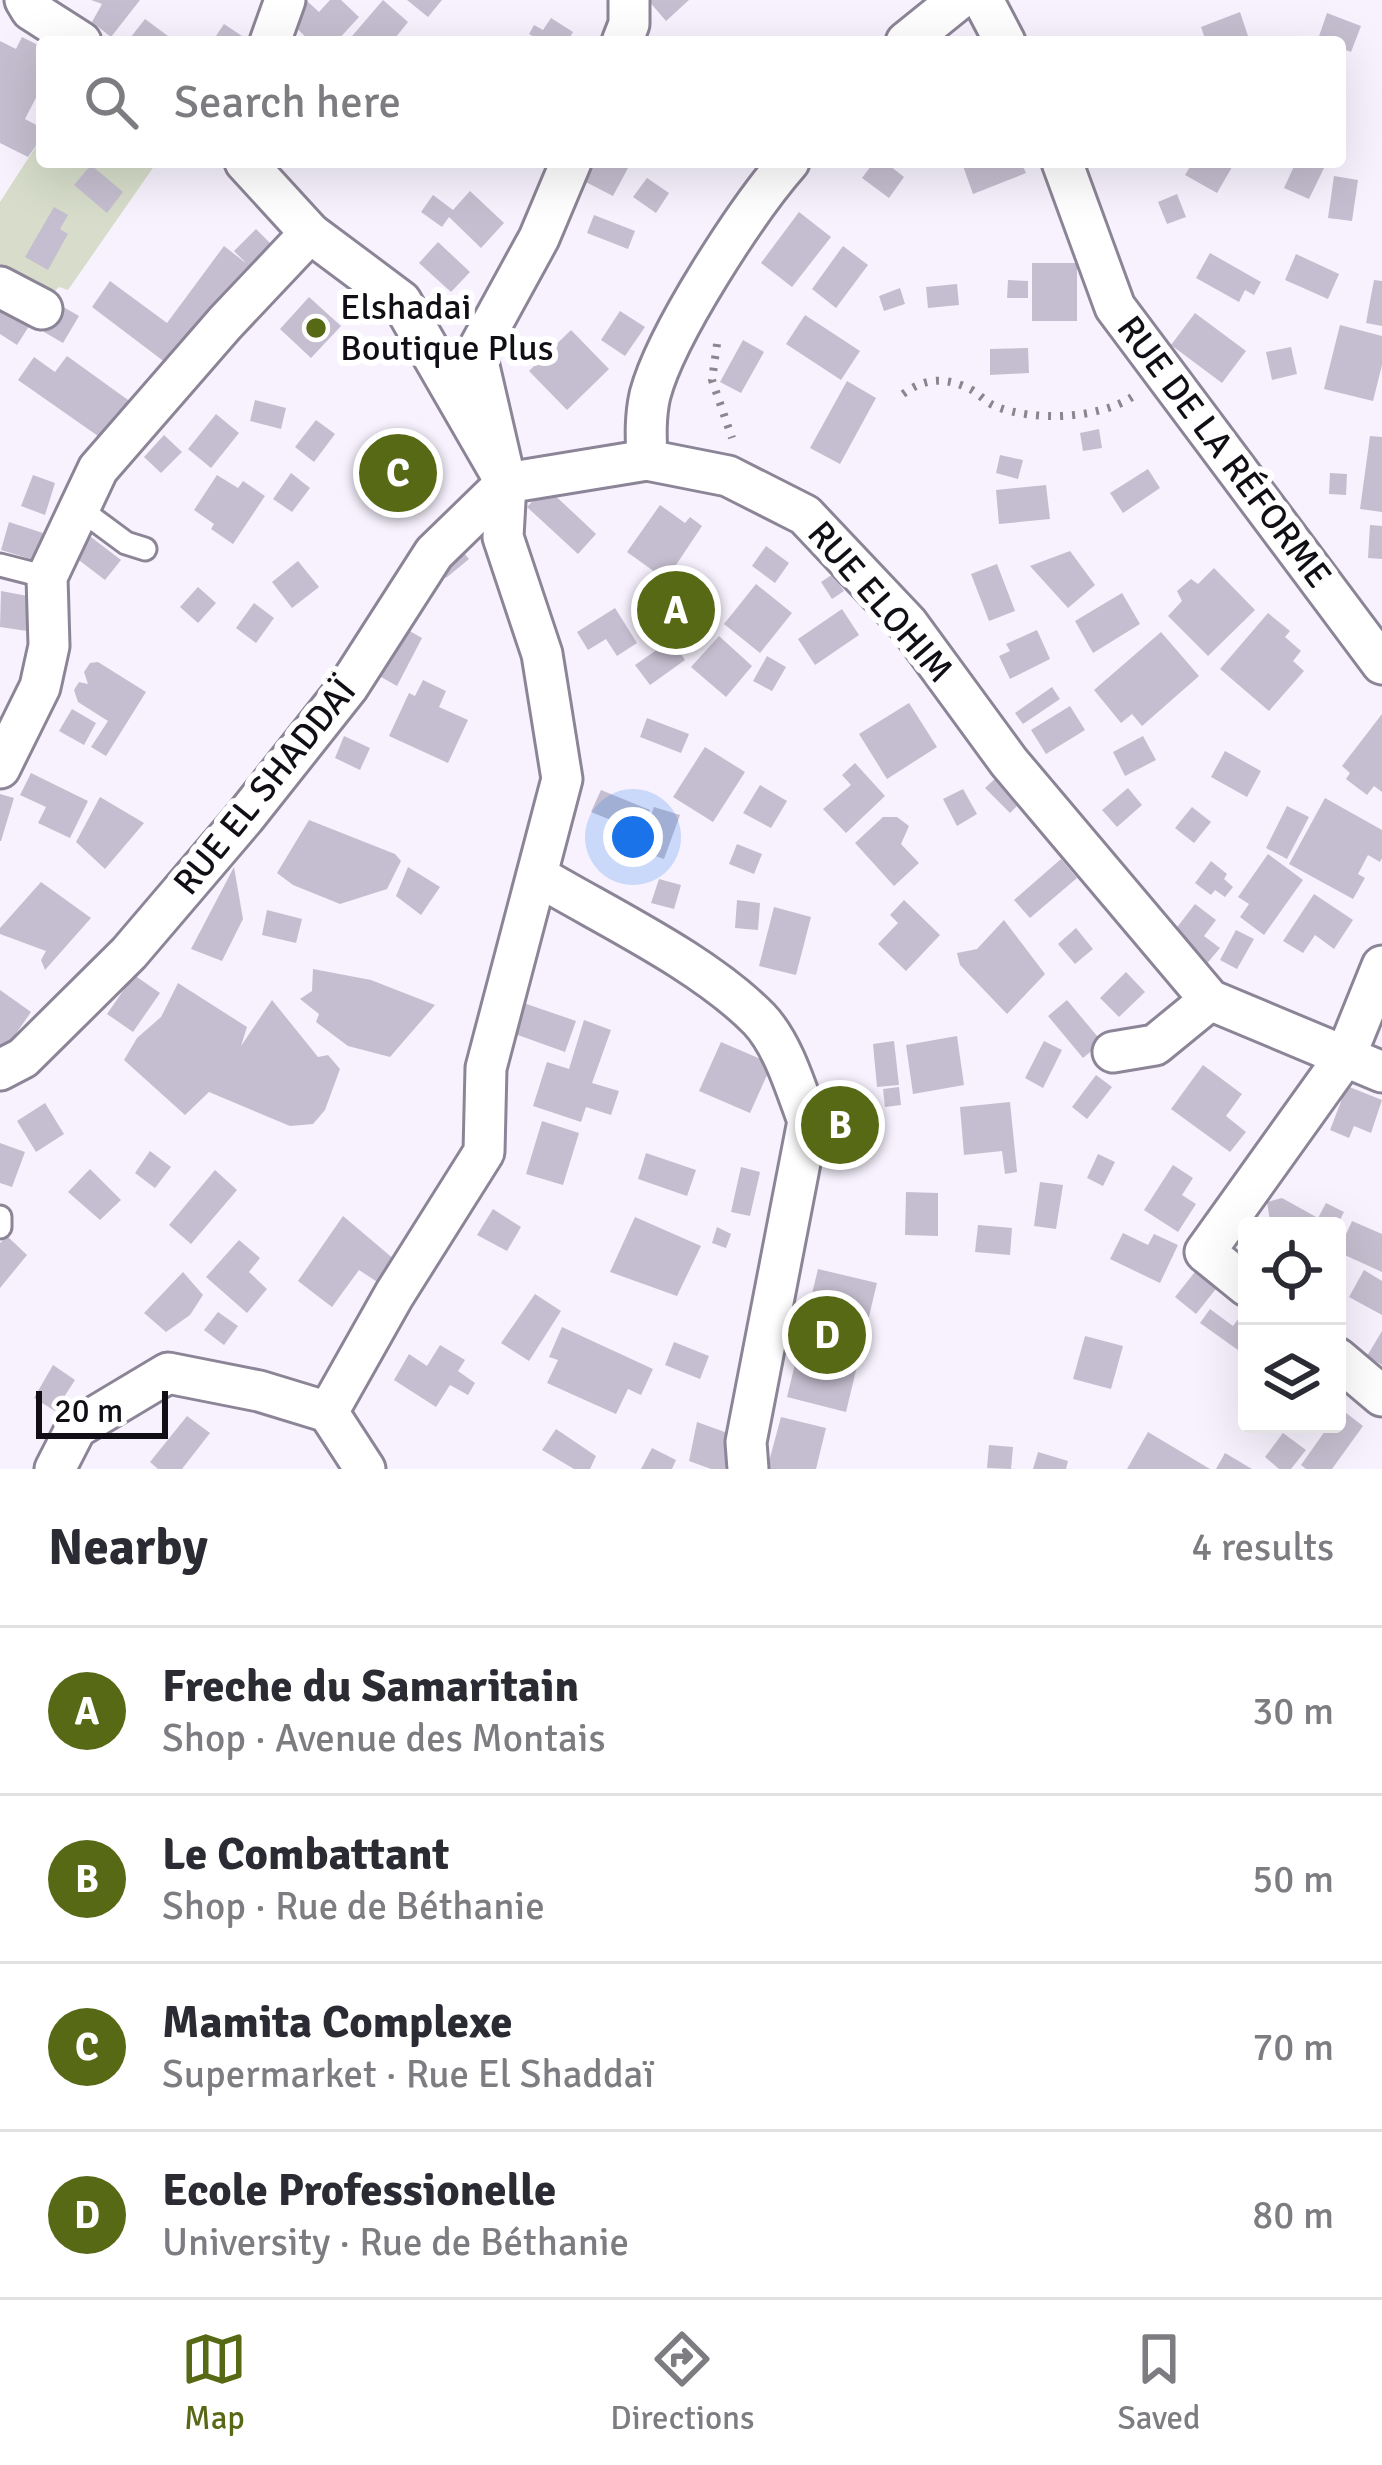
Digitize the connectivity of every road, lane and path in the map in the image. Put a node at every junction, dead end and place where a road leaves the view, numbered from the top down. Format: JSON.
{"nodes":[{"id":1,"x":25,"y":0,"type":"edge"},
{"id":2,"x":286,"y":0,"type":"edge"},
{"id":3,"x":628,"y":0,"type":"edge"},
{"id":4,"x":958,"y":0,"type":"edge"},
{"id":5,"x":983,"y":0,"type":"edge"},
{"id":6,"x":72,"y":36,"type":"edge"},
{"id":7,"x":272,"y":36,"type":"edge"},
{"id":8,"x":624,"y":36,"type":"edge"},
{"id":9,"x":913,"y":36,"type":"edge"},
{"id":10,"x":1002,"y":36,"type":"edge"},
{"id":11,"x":250,"y":168,"type":"edge"},
{"id":12,"x":568,"y":168,"type":"edge"},
{"id":13,"x":785,"y":168,"type":"edge"},
{"id":14,"x":1064,"y":168,"type":"edge"},
{"id":15,"x":310,"y":233,"type":"junction"},
{"id":16,"x":0,"y":287,"type":"edge"},
{"id":17,"x":42,"y":309,"type":"dead end"},
{"id":18,"x":682,"y":325,"type":"junction"},
{"id":19,"x":1166,"y":375,"type":"junction"},
{"id":20,"x":903,"y":394,"type":"dead end"},
{"id":21,"x":647,"y":460,"type":"junction"},
{"id":22,"x":728,"y":476,"type":"junction"},
{"id":23,"x":506,"y":483,"type":"junction"},
{"id":24,"x":80,"y":508,"type":"junction"},
{"id":25,"x":145,"y":549,"type":"dead end"},
{"id":26,"x":1,"y":567,"type":"edge"},
{"id":27,"x":47,"y":577,"type":"junction"},
{"id":28,"x":1382,"y":664,"type":"edge"},
{"id":29,"x":0,"y":768,"type":"edge"},
{"id":30,"x":538,"y":876,"type":"junction"},
{"id":31,"x":1382,"y":966,"type":"edge"},
{"id":32,"x":1210,"y":1000,"type":"junction"},
{"id":33,"x":1113,"y":1052,"type":"dead end"},
{"id":34,"x":1346,"y":1055,"type":"junction"},
{"id":35,"x":0,"y":1070,"type":"edge"},
{"id":36,"x":1382,"y":1072,"type":"edge"},
{"id":37,"x":0,"y":1217,"type":"edge"},
{"id":38,"x":0,"y":1227,"type":"edge"},
{"id":39,"x":1238,"y":1279,"type":"edge"},
{"id":40,"x":1346,"y":1366,"type":"edge"},
{"id":41,"x":1382,"y":1396,"type":"edge"},
{"id":42,"x":328,"y":1412,"type":"junction"},
{"id":43,"x":55,"y":1469,"type":"edge"},
{"id":44,"x":365,"y":1469,"type":"edge"},
{"id":45,"x":748,"y":1469,"type":"edge"}],
"edges":[{"from":1,"to":6,"type":"street"},
{"from":2,"to":7,"type":"street"},
{"from":3,"to":8,"type":"street"},
{"from":4,"to":9,"type":"street"},
{"from":5,"to":10,"type":"street"},
{"from":11,"to":15,"type":"street"},
{"from":12,"to":23,"type":"street"},
{"from":13,"to":18,"type":"street"},
{"from":14,"to":19,"type":"street","name":"RUE DE LA RÉFORME"},
{"from":15,"to":23,"type":"street"},
{"from":15,"to":24,"type":"street"},
{"from":16,"to":17,"type":"street"},
{"from":18,"to":21,"type":"street"},
{"from":18,"to":22,"type":"path"},
{"from":19,"to":20,"type":"path"},
{"from":19,"to":28,"type":"street","name":"RUE DE LA RÉFORME"},
{"from":21,"to":22,"type":"street","name":"RUE ELOHIM"},
{"from":21,"to":23,"type":"street","name":"RUE ELOHIM"},
{"from":22,"to":32,"type":"street","name":"RUE ELOHIM"},
{"from":23,"to":30,"type":"street"},
{"from":23,"to":35,"type":"street","name":"RUE EL SHADDAÏ"},
{"from":24,"to":25,"type":"lane"},
{"from":24,"to":27,"type":"street"},
{"from":26,"to":27,"type":"lane"},
{"from":27,"to":29,"type":"street"},
{"from":30,"to":42,"type":"street"},
{"from":30,"to":45,"type":"street"},
{"from":31,"to":34,"type":"street"},
{"from":32,"to":33,"type":"street"},
{"from":32,"to":34,"type":"street","name":"RUE ELOHIM"},
{"from":34,"to":36,"type":"street","name":"RUE ELOHIM"},
{"from":34,"to":39,"type":"street"},
{"from":37,"to":38,"type":"lane"},
{"from":40,"to":41,"type":"street"},
{"from":42,"to":43,"type":"street"},
{"from":42,"to":44,"type":"street"}]}
